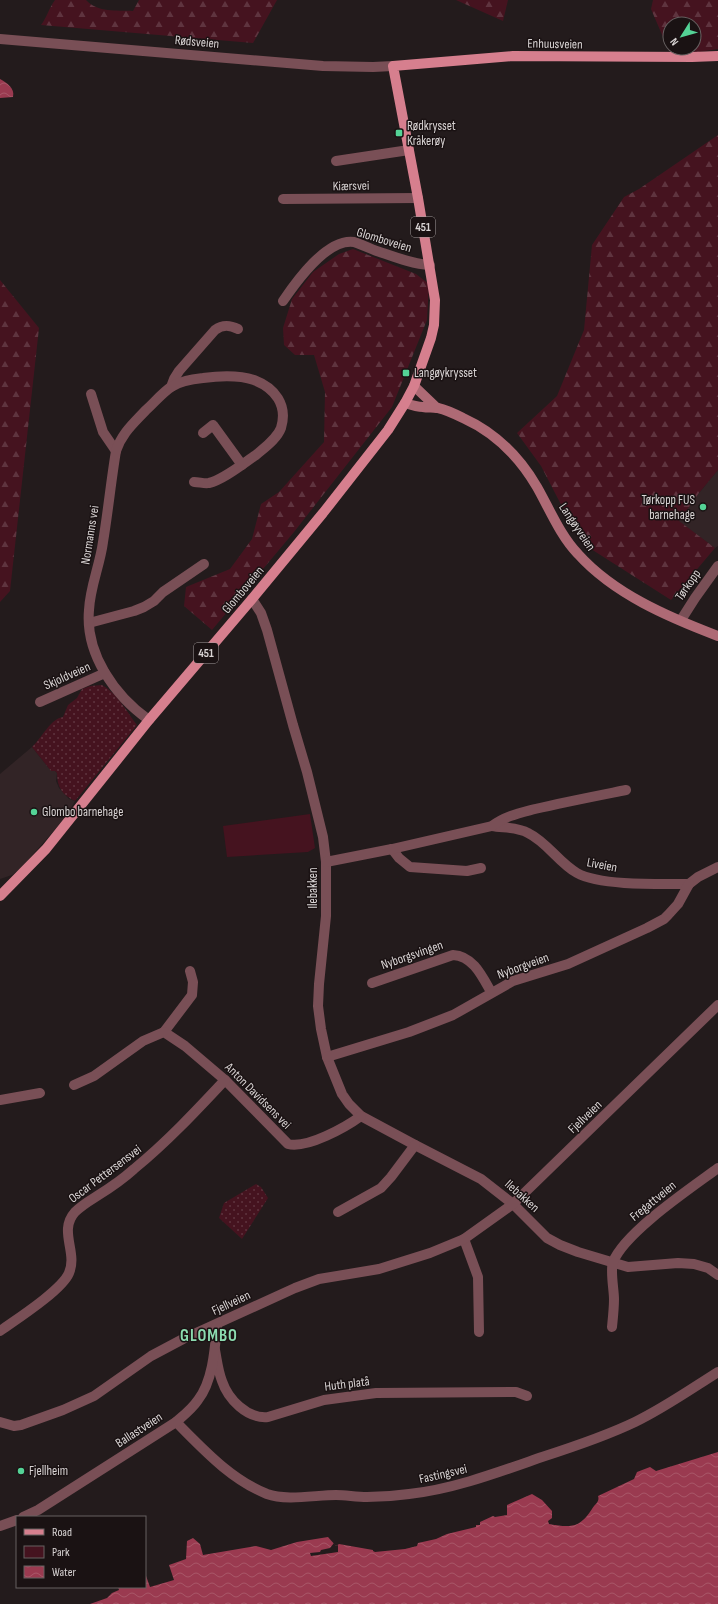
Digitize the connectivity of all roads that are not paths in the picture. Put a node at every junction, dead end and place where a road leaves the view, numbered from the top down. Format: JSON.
{"nodes":[{"id":1,"x":0,"y":39,"type":"edge"},
{"id":2,"x":718,"y":56,"type":"edge"},
{"id":3,"x":393,"y":66,"type":"junction"},
{"id":4,"x":409,"y":150,"type":"junction"},
{"id":5,"x":336,"y":161,"type":"dead end"},
{"id":6,"x":418,"y":198,"type":"junction"},
{"id":7,"x":284,"y":199,"type":"dead end"},
{"id":8,"x":430,"y":265,"type":"junction"},
{"id":9,"x":283,"y":301,"type":"dead end"},
{"id":10,"x":238,"y":329,"type":"dead end"},
{"id":11,"x":414,"y":386,"type":"junction"},
{"id":12,"x":171,"y":387,"type":"junction"},
{"id":13,"x":91,"y":394,"type":"dead end"},
{"id":14,"x":405,"y":403,"type":"junction"},
{"id":15,"x":437,"y":408,"type":"junction"},
{"id":16,"x":203,"y":433,"type":"dead end"},
{"id":17,"x":116,"y":451,"type":"junction"},
{"id":18,"x":242,"y":465,"type":"junction"},
{"id":19,"x":194,"y":482,"type":"dead end"},
{"id":20,"x":204,"y":564,"type":"dead end"},
{"id":21,"x":718,"y":566,"type":"edge"},
{"id":22,"x":252,"y":599,"type":"junction"},
{"id":23,"x":681,"y":620,"type":"junction"},
{"id":24,"x":89,"y":623,"type":"junction"},
{"id":25,"x":718,"y":636,"type":"edge"},
{"id":26,"x":105,"y":673,"type":"junction"},
{"id":27,"x":40,"y":702,"type":"dead end"},
{"id":28,"x":150,"y":720,"type":"junction"},
{"id":29,"x":626,"y":790,"type":"dead end"},
{"id":30,"x":492,"y":826,"type":"junction"},
{"id":31,"x":392,"y":849,"type":"junction"},
{"id":32,"x":326,"y":862,"type":"junction"},
{"id":33,"x":718,"y":867,"type":"edge"},
{"id":34,"x":481,"y":868,"type":"dead end"},
{"id":35,"x":689,"y":884,"type":"junction"},
{"id":36,"x":0,"y":896,"type":"edge"},
{"id":37,"x":190,"y":971,"type":"dead end"},
{"id":38,"x":372,"y":983,"type":"dead end"},
{"id":39,"x":491,"y":992,"type":"junction"},
{"id":40,"x":718,"y":1005,"type":"edge"},
{"id":41,"x":164,"y":1032,"type":"junction"},
{"id":42,"x":327,"y":1057,"type":"junction"},
{"id":43,"x":225,"y":1080,"type":"junction"},
{"id":44,"x":74,"y":1085,"type":"dead end"},
{"id":45,"x":40,"y":1094,"type":"dead end"},
{"id":46,"x":0,"y":1100,"type":"edge"},
{"id":47,"x":361,"y":1116,"type":"junction"},
{"id":48,"x":415,"y":1145,"type":"junction"},
{"id":49,"x":718,"y":1168,"type":"edge"},
{"id":50,"x":513,"y":1204,"type":"junction"},
{"id":51,"x":338,"y":1212,"type":"dead end"},
{"id":52,"x":464,"y":1239,"type":"junction"},
{"id":53,"x":613,"y":1263,"type":"junction"},
{"id":54,"x":718,"y":1276,"type":"edge"},
{"id":55,"x":217,"y":1325,"type":"junction"},
{"id":56,"x":612,"y":1326,"type":"dead end"},
{"id":57,"x":0,"y":1331,"type":"edge"},
{"id":58,"x":479,"y":1332,"type":"dead end"},
{"id":59,"x":215,"y":1350,"type":"junction"},
{"id":60,"x":718,"y":1372,"type":"edge"},
{"id":61,"x":527,"y":1396,"type":"dead end"},
{"id":62,"x":0,"y":1422,"type":"edge"},
{"id":63,"x":176,"y":1422,"type":"junction"},
{"id":64,"x":25,"y":1516,"type":"edge"},
{"id":65,"x":16,"y":1520,"type":"edge"},
{"id":66,"x":0,"y":1526,"type":"edge"}],
"edges":[{"from":1,"to":3,"type":"street","name":"Rødsveien"},
{"from":2,"to":3,"type":"main road","name":"Enhuusveien"},
{"from":3,"to":4,"type":"main road","name":"Glomboveien","number":"451"},
{"from":4,"to":5,"type":"street"},
{"from":4,"to":6,"type":"main road","name":"Glomboveien","number":"451"},
{"from":6,"to":7,"type":"street","name":"Kiærsvei"},
{"from":6,"to":8,"type":"main road","name":"Glomboveien","number":"451"},
{"from":8,"to":9,"type":"street","name":"Glomboveien"},
{"from":8,"to":11,"type":"main road","name":"Glomboveien","number":"451"},
{"from":10,"to":12,"type":"street","name":"Normanns vei"},
{"from":11,"to":14,"type":"main road","name":"Glomboveien","number":"451"},
{"from":11,"to":15,"type":"main road","name":"Langøyveien"},
{"from":12,"to":17,"type":"street","name":"Normanns vei"},
{"from":12,"to":18,"type":"street","name":"Normanns vei"},
{"from":13,"to":17,"type":"street"},
{"from":14,"to":15,"type":"main road","name":"Langøyveien"},
{"from":14,"to":22,"type":"main road","name":"Glomboveien","number":"451"},
{"from":15,"to":23,"type":"main road","name":"Langøyveien"},
{"from":16,"to":18,"type":"street"},
{"from":17,"to":24,"type":"street","name":"Normanns vei"},
{"from":18,"to":19,"type":"street","name":"Normanns vei"},
{"from":20,"to":24,"type":"street"},
{"from":21,"to":23,"type":"street","name":"Tørkopp"},
{"from":22,"to":28,"type":"main road","name":"Glomboveien","number":"451"},
{"from":22,"to":32,"type":"street","name":"Ilebakken"},
{"from":23,"to":25,"type":"main road","name":"Langøyveien"},
{"from":24,"to":26,"type":"street","name":"Normanns vei"},
{"from":26,"to":27,"type":"street","name":"Skjoldveien"},
{"from":26,"to":28,"type":"street","name":"Normanns vei"},
{"from":28,"to":36,"type":"main road","name":"Glomboveien","number":"451"},
{"from":29,"to":30,"type":"street","name":"Liveien"},
{"from":30,"to":31,"type":"street","name":"Liveien"},
{"from":30,"to":35,"type":"street","name":"Liveien"},
{"from":31,"to":32,"type":"street","name":"Liveien"},
{"from":31,"to":34,"type":"street"},
{"from":32,"to":42,"type":"street","name":"Ilebakken"},
{"from":33,"to":35,"type":"street"},
{"from":35,"to":39,"type":"street","name":"Nyborgveien"},
{"from":37,"to":41,"type":"street"},
{"from":38,"to":39,"type":"street","name":"Nyborgsvingen"},
{"from":39,"to":42,"type":"street","name":"Nyborgveien"},
{"from":40,"to":50,"type":"street","name":"Fjellveien"},
{"from":41,"to":43,"type":"street","name":"Anton Davidsens vei"},
{"from":41,"to":44,"type":"street"},
{"from":42,"to":47,"type":"street","name":"Ilebakken"},
{"from":43,"to":47,"type":"street","name":"Anton Davidsens vei"},
{"from":43,"to":57,"type":"street","name":"Oscar Pettersensvei"},
{"from":45,"to":46,"type":"street"},
{"from":47,"to":48,"type":"street","name":"Ilebakken"},
{"from":48,"to":50,"type":"street","name":"Ilebakken"},
{"from":48,"to":51,"type":"street"},
{"from":49,"to":53,"type":"street","name":"Fregattveien"},
{"from":50,"to":52,"type":"street","name":"Fjellveien"},
{"from":50,"to":53,"type":"street","name":"Ilebakken"},
{"from":52,"to":55,"type":"street","name":"Fjellveien"},
{"from":52,"to":58,"type":"street"},
{"from":53,"to":54,"type":"street","name":"Ilebakken"},
{"from":53,"to":56,"type":"street"},
{"from":55,"to":59,"type":"street","name":"Ballastveien"},
{"from":55,"to":62,"type":"street","name":"Fjellveien"},
{"from":59,"to":61,"type":"street","name":"Huth platå"},
{"from":59,"to":63,"type":"street","name":"Ballastveien"},
{"from":60,"to":63,"type":"street","name":"Fastingsvei"},
{"from":63,"to":64,"type":"street","name":"Ballastveien"},
{"from":65,"to":66,"type":"street"}]}
